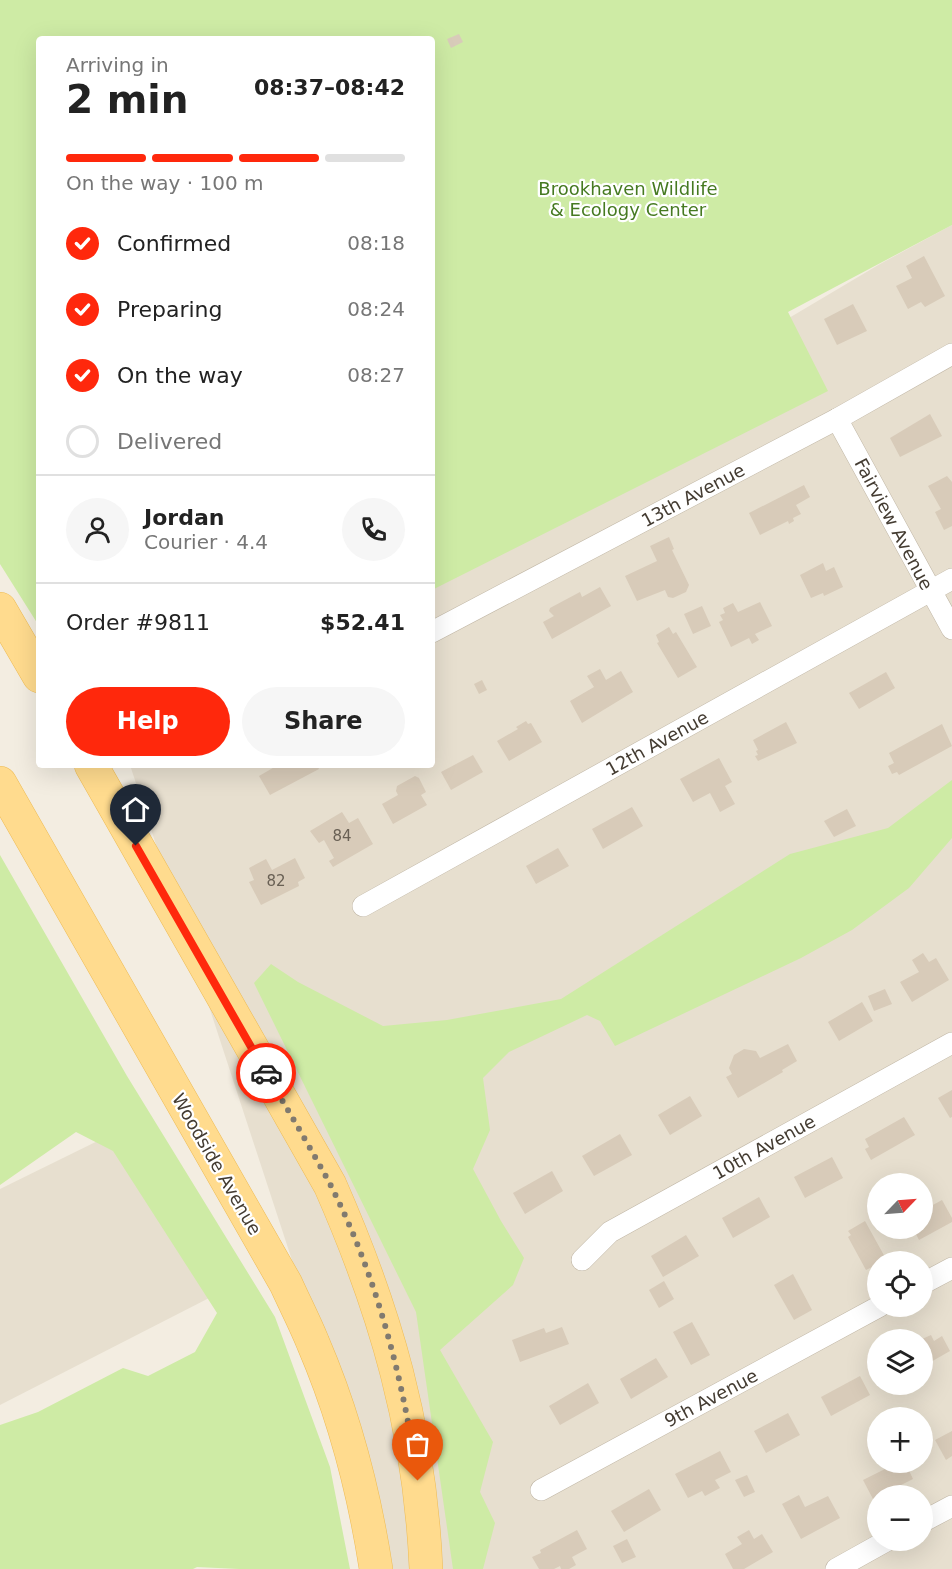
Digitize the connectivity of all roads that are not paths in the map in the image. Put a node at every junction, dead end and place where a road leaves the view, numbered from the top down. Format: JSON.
{"nodes":[{"id":1,"x":952,"y":354,"type":"edge"},
{"id":2,"x":837,"y":419,"type":"junction"},
{"id":3,"x":952,"y":579,"type":"edge"},
{"id":4,"x":930,"y":591,"type":"junction"},
{"id":5,"x":0,"y":609,"type":"edge"},
{"id":6,"x":952,"y":629,"type":"edge"},
{"id":7,"x":435,"y":630,"type":"edge"},
{"id":8,"x":36,"y":671,"type":"edge"},
{"id":9,"x":93,"y":768,"type":"edge"},
{"id":10,"x":0,"y":783,"type":"edge"},
{"id":11,"x":363,"y":906,"type":"dead end"},
{"id":12,"x":952,"y":1043,"type":"edge"},
{"id":13,"x":582,"y":1260,"type":"dead end"},
{"id":14,"x":952,"y":1268,"type":"edge"},
{"id":15,"x":933,"y":1278,"type":"edge"},
{"id":16,"x":867,"y":1313,"type":"edge"},
{"id":17,"x":541,"y":1490,"type":"dead end"},
{"id":18,"x":952,"y":1506,"type":"edge"},
{"id":19,"x":933,"y":1516,"type":"edge"},
{"id":20,"x":868,"y":1551,"type":"edge"},
{"id":21,"x":376,"y":1569,"type":"edge"},
{"id":22,"x":426,"y":1569,"type":"edge"},
{"id":23,"x":836,"y":1569,"type":"edge"}],
"edges":[{"from":1,"to":2,"type":"street","name":"13th Avenue"},
{"from":2,"to":4,"type":"street","name":"Fairview Avenue"},
{"from":2,"to":7,"type":"street","name":"13th Avenue"},
{"from":3,"to":4,"type":"street","name":"12th Avenue"},
{"from":4,"to":6,"type":"street","name":"Fairview Avenue"},
{"from":4,"to":11,"type":"street","name":"12th Avenue"},
{"from":5,"to":8,"type":"main road"},
{"from":9,"to":22,"type":"main road"},
{"from":10,"to":21,"type":"main road","name":"Woodside Avenue"},
{"from":12,"to":13,"type":"street","name":"10th Avenue"},
{"from":14,"to":15,"type":"street"},
{"from":16,"to":17,"type":"street","name":"9th Avenue"},
{"from":18,"to":19,"type":"street"},
{"from":20,"to":23,"type":"street"}]}
